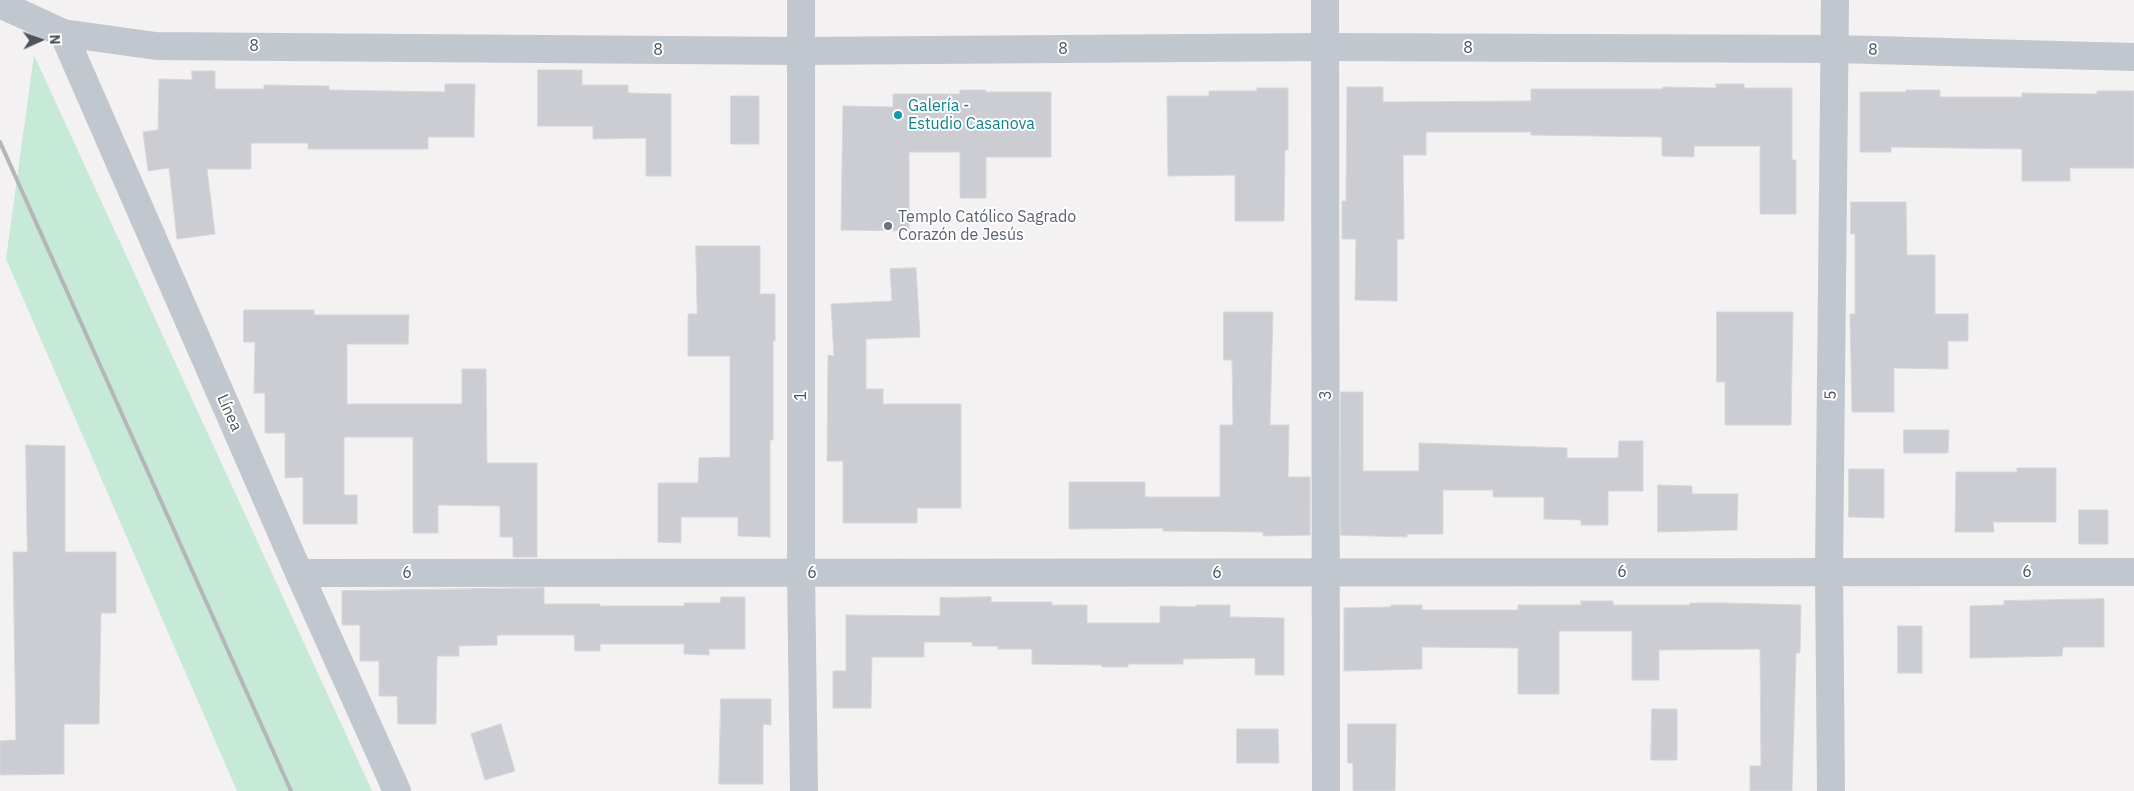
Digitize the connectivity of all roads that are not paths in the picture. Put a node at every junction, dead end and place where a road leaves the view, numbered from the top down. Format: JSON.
{"nodes":[{"id":1,"x":801,"y":0,"type":"edge"},
{"id":2,"x":1326,"y":0,"type":"edge"},
{"id":3,"x":1835,"y":0,"type":"edge"},
{"id":4,"x":0,"y":4,"type":"edge"},
{"id":5,"x":63,"y":33,"type":"junction"},
{"id":6,"x":1326,"y":47,"type":"junction"},
{"id":7,"x":1836,"y":50,"type":"junction"},
{"id":8,"x":800,"y":51,"type":"junction"},
{"id":9,"x":2134,"y":57,"type":"edge"},
{"id":10,"x":1829,"y":571,"type":"junction"},
{"id":11,"x":1326,"y":572,"type":"junction"},
{"id":12,"x":2134,"y":572,"type":"edge"},
{"id":13,"x":299,"y":573,"type":"junction"},
{"id":14,"x":801,"y":573,"type":"junction"},
{"id":15,"x":398,"y":791,"type":"edge"},
{"id":16,"x":804,"y":791,"type":"edge"},
{"id":17,"x":1326,"y":791,"type":"edge"},
{"id":18,"x":1831,"y":791,"type":"edge"}],
"edges":[{"from":1,"to":8,"type":"street","name":"1"},
{"from":2,"to":6,"type":"street","name":"3"},
{"from":3,"to":7,"type":"street","name":"5"},
{"from":4,"to":5,"type":"street","name":"8"},
{"from":5,"to":8,"type":"street","name":"8"},
{"from":5,"to":13,"type":"street","name":"Línea"},
{"from":6,"to":7,"type":"street","name":"8"},
{"from":6,"to":8,"type":"street","name":"8"},
{"from":6,"to":11,"type":"street","name":"3"},
{"from":7,"to":9,"type":"street","name":"8"},
{"from":7,"to":10,"type":"street","name":"5"},
{"from":8,"to":14,"type":"street","name":"1"},
{"from":10,"to":11,"type":"street","name":"6"},
{"from":10,"to":12,"type":"street","name":"6"},
{"from":10,"to":18,"type":"street","name":"5"},
{"from":11,"to":14,"type":"street","name":"6"},
{"from":11,"to":17,"type":"street","name":"3"},
{"from":13,"to":14,"type":"street","name":"6"},
{"from":13,"to":15,"type":"street","name":"Línea"},
{"from":14,"to":16,"type":"street","name":"1"}]}
